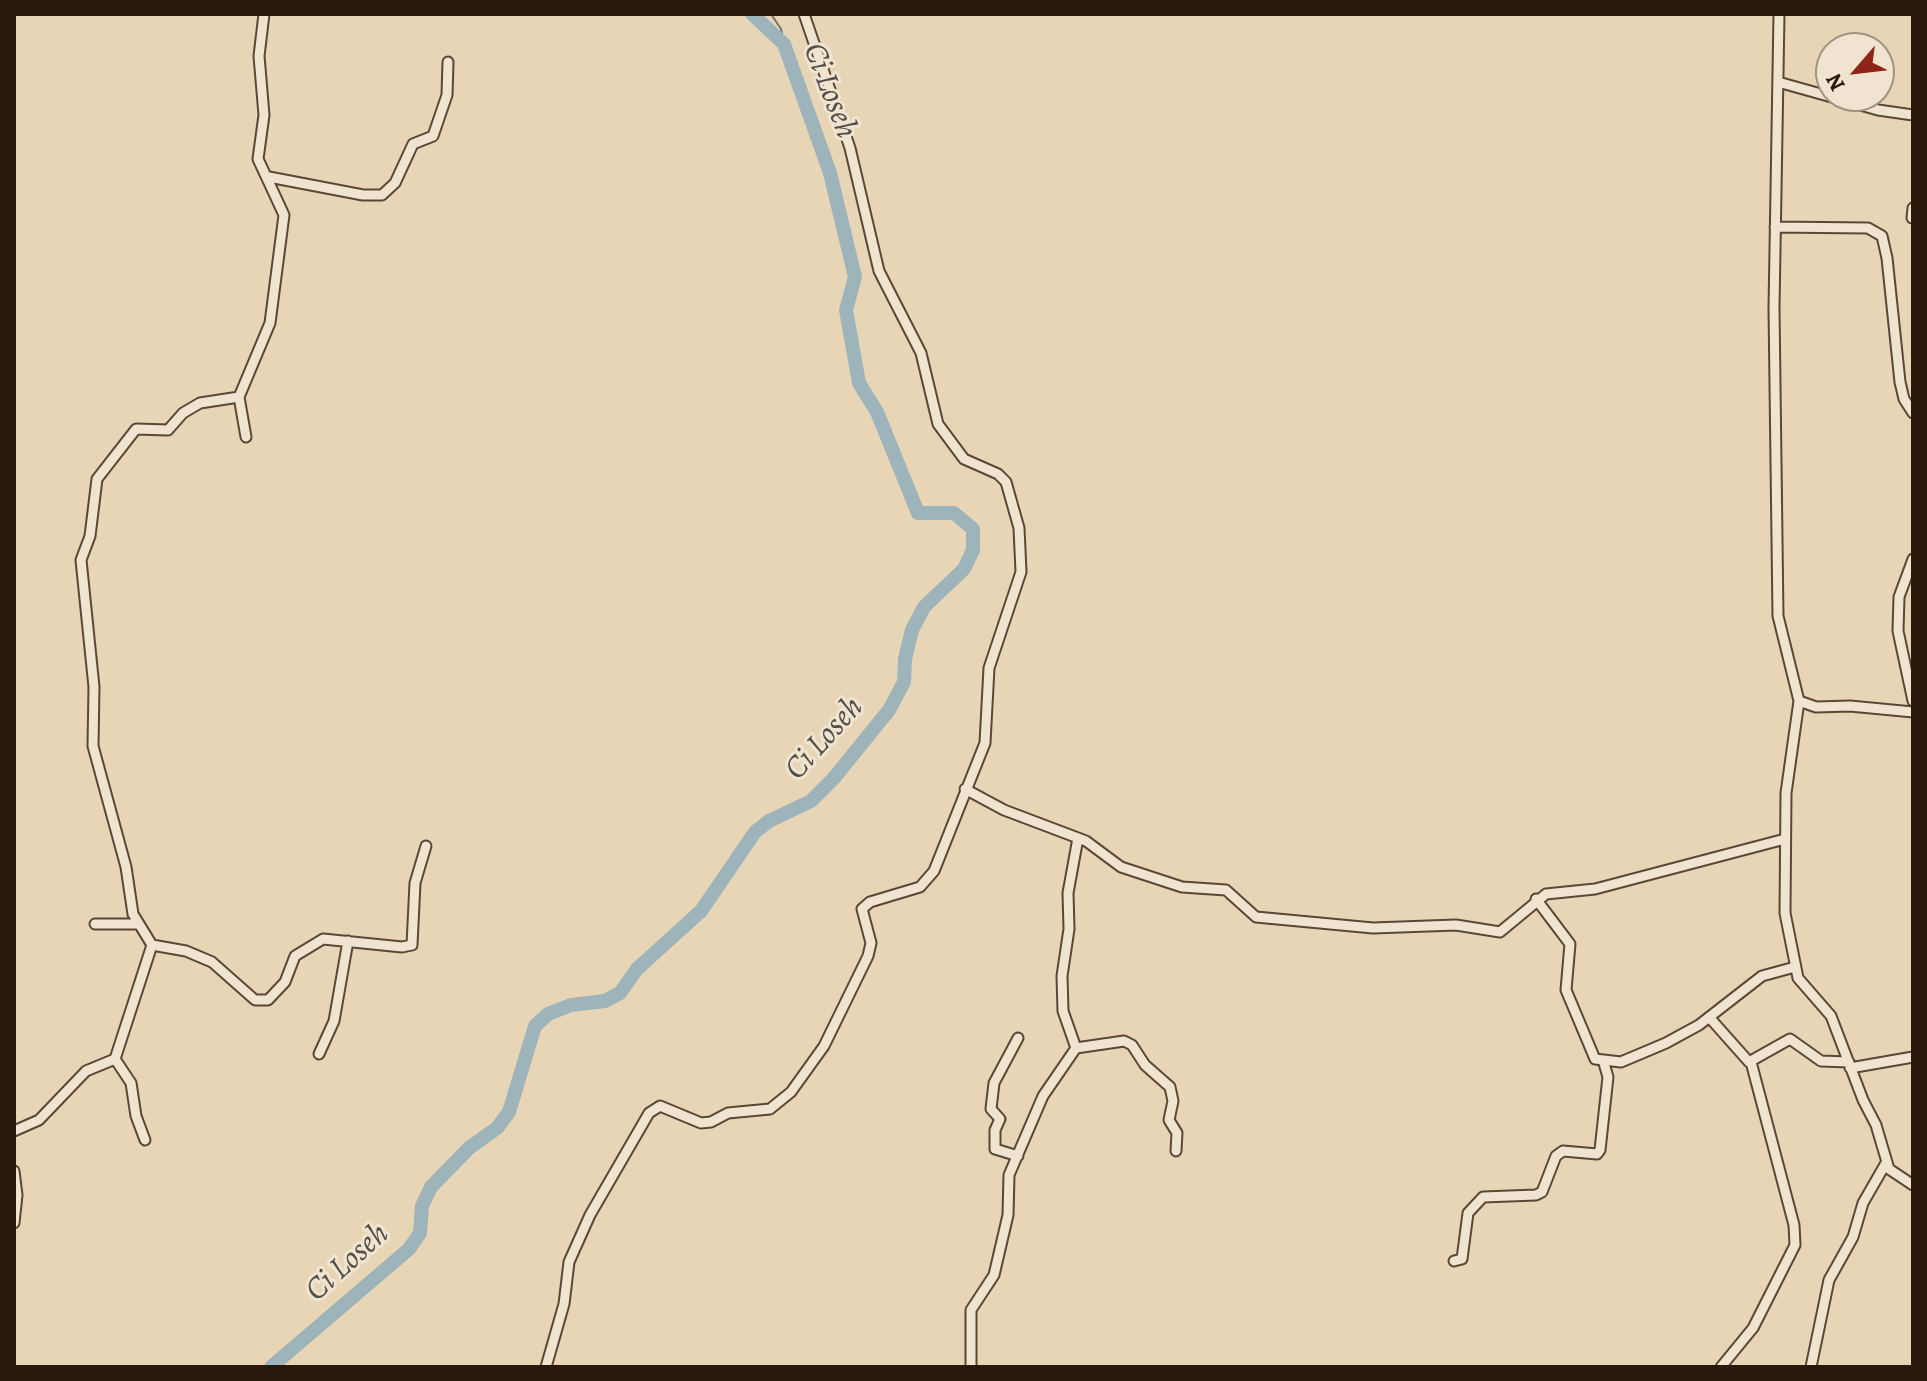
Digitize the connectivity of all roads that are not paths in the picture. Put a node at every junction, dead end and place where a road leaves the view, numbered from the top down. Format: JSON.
{"nodes":[{"id":1,"x":264,"y":14,"type":"edge"},
{"id":2,"x":804,"y":14,"type":"edge"},
{"id":3,"x":1779,"y":14,"type":"edge"},
{"id":4,"x":448,"y":62,"type":"dead end"},
{"id":5,"x":1778,"y":82,"type":"junction"},
{"id":6,"x":1913,"y":115,"type":"edge"},
{"id":7,"x":269,"y":177,"type":"junction"},
{"id":8,"x":1775,"y":227,"type":"junction"},
{"id":9,"x":239,"y":397,"type":"junction"},
{"id":10,"x":1913,"y":413,"type":"edge"},
{"id":11,"x":246,"y":437,"type":"dead end"},
{"id":12,"x":1913,"y":559,"type":"edge"},
{"id":13,"x":1799,"y":701,"type":"junction"},
{"id":14,"x":1913,"y":701,"type":"edge"},
{"id":15,"x":1913,"y":712,"type":"edge"},
{"id":16,"x":965,"y":789,"type":"junction"},
{"id":17,"x":1078,"y":838,"type":"junction"},
{"id":18,"x":1785,"y":839,"type":"junction"},
{"id":19,"x":426,"y":846,"type":"dead end"},
{"id":20,"x":1536,"y":899,"type":"junction"},
{"id":21,"x":95,"y":924,"type":"dead end"},
{"id":22,"x":137,"y":924,"type":"junction"},
{"id":23,"x":348,"y":941,"type":"junction"},
{"id":24,"x":152,"y":945,"type":"junction"},
{"id":25,"x":1795,"y":967,"type":"junction"},
{"id":26,"x":1709,"y":1017,"type":"junction"},
{"id":27,"x":1018,"y":1038,"type":"dead end"},
{"id":28,"x":1076,"y":1048,"type":"junction"},
{"id":29,"x":319,"y":1054,"type":"dead end"},
{"id":30,"x":1913,"y":1057,"type":"edge"},
{"id":31,"x":115,"y":1059,"type":"junction"},
{"id":32,"x":1603,"y":1060,"type":"junction"},
{"id":33,"x":1751,"y":1062,"type":"junction"},
{"id":34,"x":1850,"y":1065,"type":"junction"},
{"id":35,"x":14,"y":1131,"type":"edge"},
{"id":36,"x":145,"y":1140,"type":"dead end"},
{"id":37,"x":1176,"y":1151,"type":"dead end"},
{"id":38,"x":1018,"y":1156,"type":"junction"},
{"id":39,"x":1886,"y":1163,"type":"junction"},
{"id":40,"x":14,"y":1171,"type":"edge"},
{"id":41,"x":1913,"y":1185,"type":"edge"},
{"id":42,"x":14,"y":1223,"type":"edge"},
{"id":43,"x":1454,"y":1261,"type":"dead end"},
{"id":44,"x":546,"y":1367,"type":"edge"},
{"id":45,"x":971,"y":1367,"type":"edge"},
{"id":46,"x":1721,"y":1367,"type":"edge"},
{"id":47,"x":1811,"y":1367,"type":"edge"}],
"edges":[{"from":1,"to":7,"type":"street"},
{"from":2,"to":16,"type":"street"},
{"from":3,"to":5,"type":"street"},
{"from":4,"to":7,"type":"street"},
{"from":5,"to":6,"type":"street"},
{"from":5,"to":8,"type":"street"},
{"from":7,"to":9,"type":"street"},
{"from":8,"to":10,"type":"street"},
{"from":8,"to":13,"type":"street"},
{"from":9,"to":11,"type":"street"},
{"from":9,"to":22,"type":"street"},
{"from":12,"to":14,"type":"street"},
{"from":13,"to":15,"type":"street"},
{"from":13,"to":18,"type":"street"},
{"from":16,"to":17,"type":"street"},
{"from":16,"to":44,"type":"street"},
{"from":17,"to":20,"type":"street"},
{"from":17,"to":28,"type":"street"},
{"from":18,"to":20,"type":"street"},
{"from":18,"to":25,"type":"street"},
{"from":19,"to":23,"type":"street"},
{"from":20,"to":32,"type":"street"},
{"from":21,"to":22,"type":"street"},
{"from":22,"to":24,"type":"street"},
{"from":23,"to":24,"type":"street"},
{"from":23,"to":29,"type":"street"},
{"from":24,"to":31,"type":"street"},
{"from":25,"to":26,"type":"street"},
{"from":25,"to":34,"type":"street"},
{"from":26,"to":32,"type":"street"},
{"from":26,"to":33,"type":"street"},
{"from":27,"to":38,"type":"street"},
{"from":28,"to":37,"type":"street"},
{"from":28,"to":38,"type":"street"},
{"from":30,"to":34,"type":"street"},
{"from":31,"to":35,"type":"street"},
{"from":31,"to":36,"type":"street"},
{"from":32,"to":43,"type":"street"},
{"from":33,"to":34,"type":"street"},
{"from":33,"to":46,"type":"street"},
{"from":34,"to":39,"type":"street"},
{"from":38,"to":45,"type":"street"},
{"from":39,"to":41,"type":"street"},
{"from":39,"to":47,"type":"street"},
{"from":40,"to":42,"type":"street"}]}
